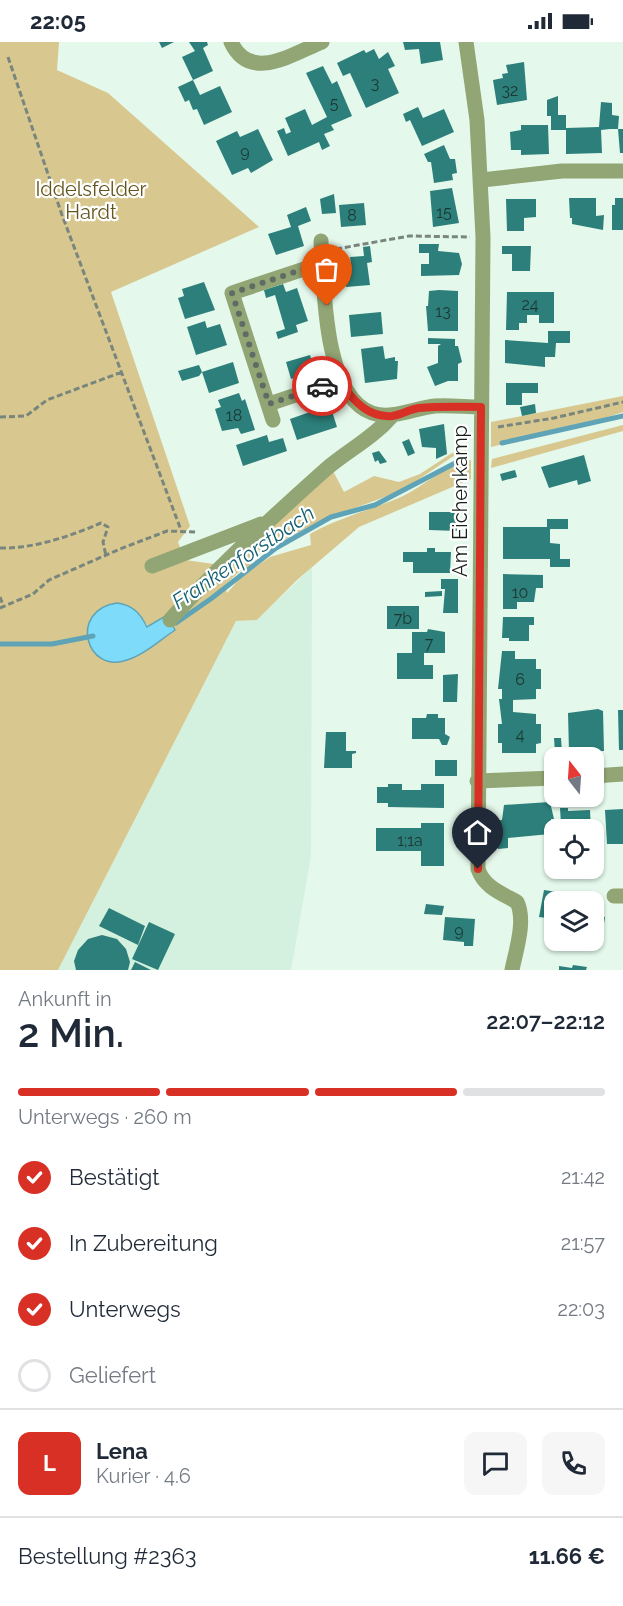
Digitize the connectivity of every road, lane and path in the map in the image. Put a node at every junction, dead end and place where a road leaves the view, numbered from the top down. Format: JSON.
{"nodes":[{"id":1,"x":231,"y":42,"type":"edge"},
{"id":2,"x":322,"y":42,"type":"edge"},
{"id":3,"x":466,"y":42,"type":"edge"},
{"id":4,"x":8,"y":57,"type":"dead end"},
{"id":5,"x":623,"y":171,"type":"edge"},
{"id":6,"x":482,"y":180,"type":"junction"},
{"id":7,"x":483,"y":237,"type":"junction"},
{"id":8,"x":322,"y":254,"type":"junction"},
{"id":9,"x":122,"y":372,"type":"junction"},
{"id":10,"x":340,"y":380,"type":"junction"},
{"id":11,"x":623,"y":402,"type":"edge"},
{"id":12,"x":269,"y":404,"type":"junction"},
{"id":13,"x":481,"y":407,"type":"junction"},
{"id":14,"x":392,"y":416,"type":"junction"},
{"id":15,"x":0,"y":417,"type":"edge"},
{"id":16,"x":273,"y":420,"type":"dead end"},
{"id":17,"x":481,"y":429,"type":"junction"},
{"id":18,"x":271,"y":520,"type":"junction"},
{"id":19,"x":182,"y":530,"type":"junction"},
{"id":20,"x":202,"y":532,"type":"dead end"},
{"id":21,"x":0,"y":548,"type":"edge"},
{"id":22,"x":106,"y":556,"type":"junction"},
{"id":23,"x":152,"y":566,"type":"dead end"},
{"id":24,"x":0,"y":597,"type":"edge"},
{"id":25,"x":2,"y":607,"type":"edge"},
{"id":26,"x":170,"y":621,"type":"dead end"},
{"id":27,"x":623,"y":774,"type":"edge"},
{"id":28,"x":604,"y":775,"type":"edge"},
{"id":29,"x":544,"y":778,"type":"edge"},
{"id":30,"x":477,"y":781,"type":"junction"},
{"id":31,"x":512,"y":970,"type":"edge"}],
"edges":[{"from":1,"to":2,"type":"street"},
{"from":3,"to":6,"type":"street","name":"Am Eichenkamp"},
{"from":4,"to":9,"type":"path"},
{"from":5,"to":6,"type":"street"},
{"from":6,"to":7,"type":"street","name":"Am Eichenkamp"},
{"from":7,"to":8,"type":"path"},
{"from":7,"to":13,"type":"street","name":"Am Eichenkamp"},
{"from":8,"to":10,"type":"street"},
{"from":8,"to":12,"type":"street"},
{"from":9,"to":15,"type":"path"},
{"from":9,"to":19,"type":"path"},
{"from":10,"to":12,"type":"street"},
{"from":10,"to":14,"type":"street"},
{"from":11,"to":17,"type":"path"},
{"from":12,"to":16,"type":"street"},
{"from":13,"to":14,"type":"street"},
{"from":13,"to":17,"type":"street","name":"Am Eichenkamp"},
{"from":14,"to":18,"type":"street"},
{"from":17,"to":30,"type":"street","name":"Am Eichenkamp"},
{"from":18,"to":23,"type":"street"},
{"from":18,"to":26,"type":"street"},
{"from":19,"to":20,"type":"path"},
{"from":19,"to":22,"type":"path"},
{"from":21,"to":22,"type":"path"},
{"from":22,"to":25,"type":"path"},
{"from":24,"to":25,"type":"path"},
{"from":27,"to":28,"type":"street"},
{"from":29,"to":30,"type":"street"},
{"from":30,"to":31,"type":"street","name":"Am Eichenkamp"}]}
